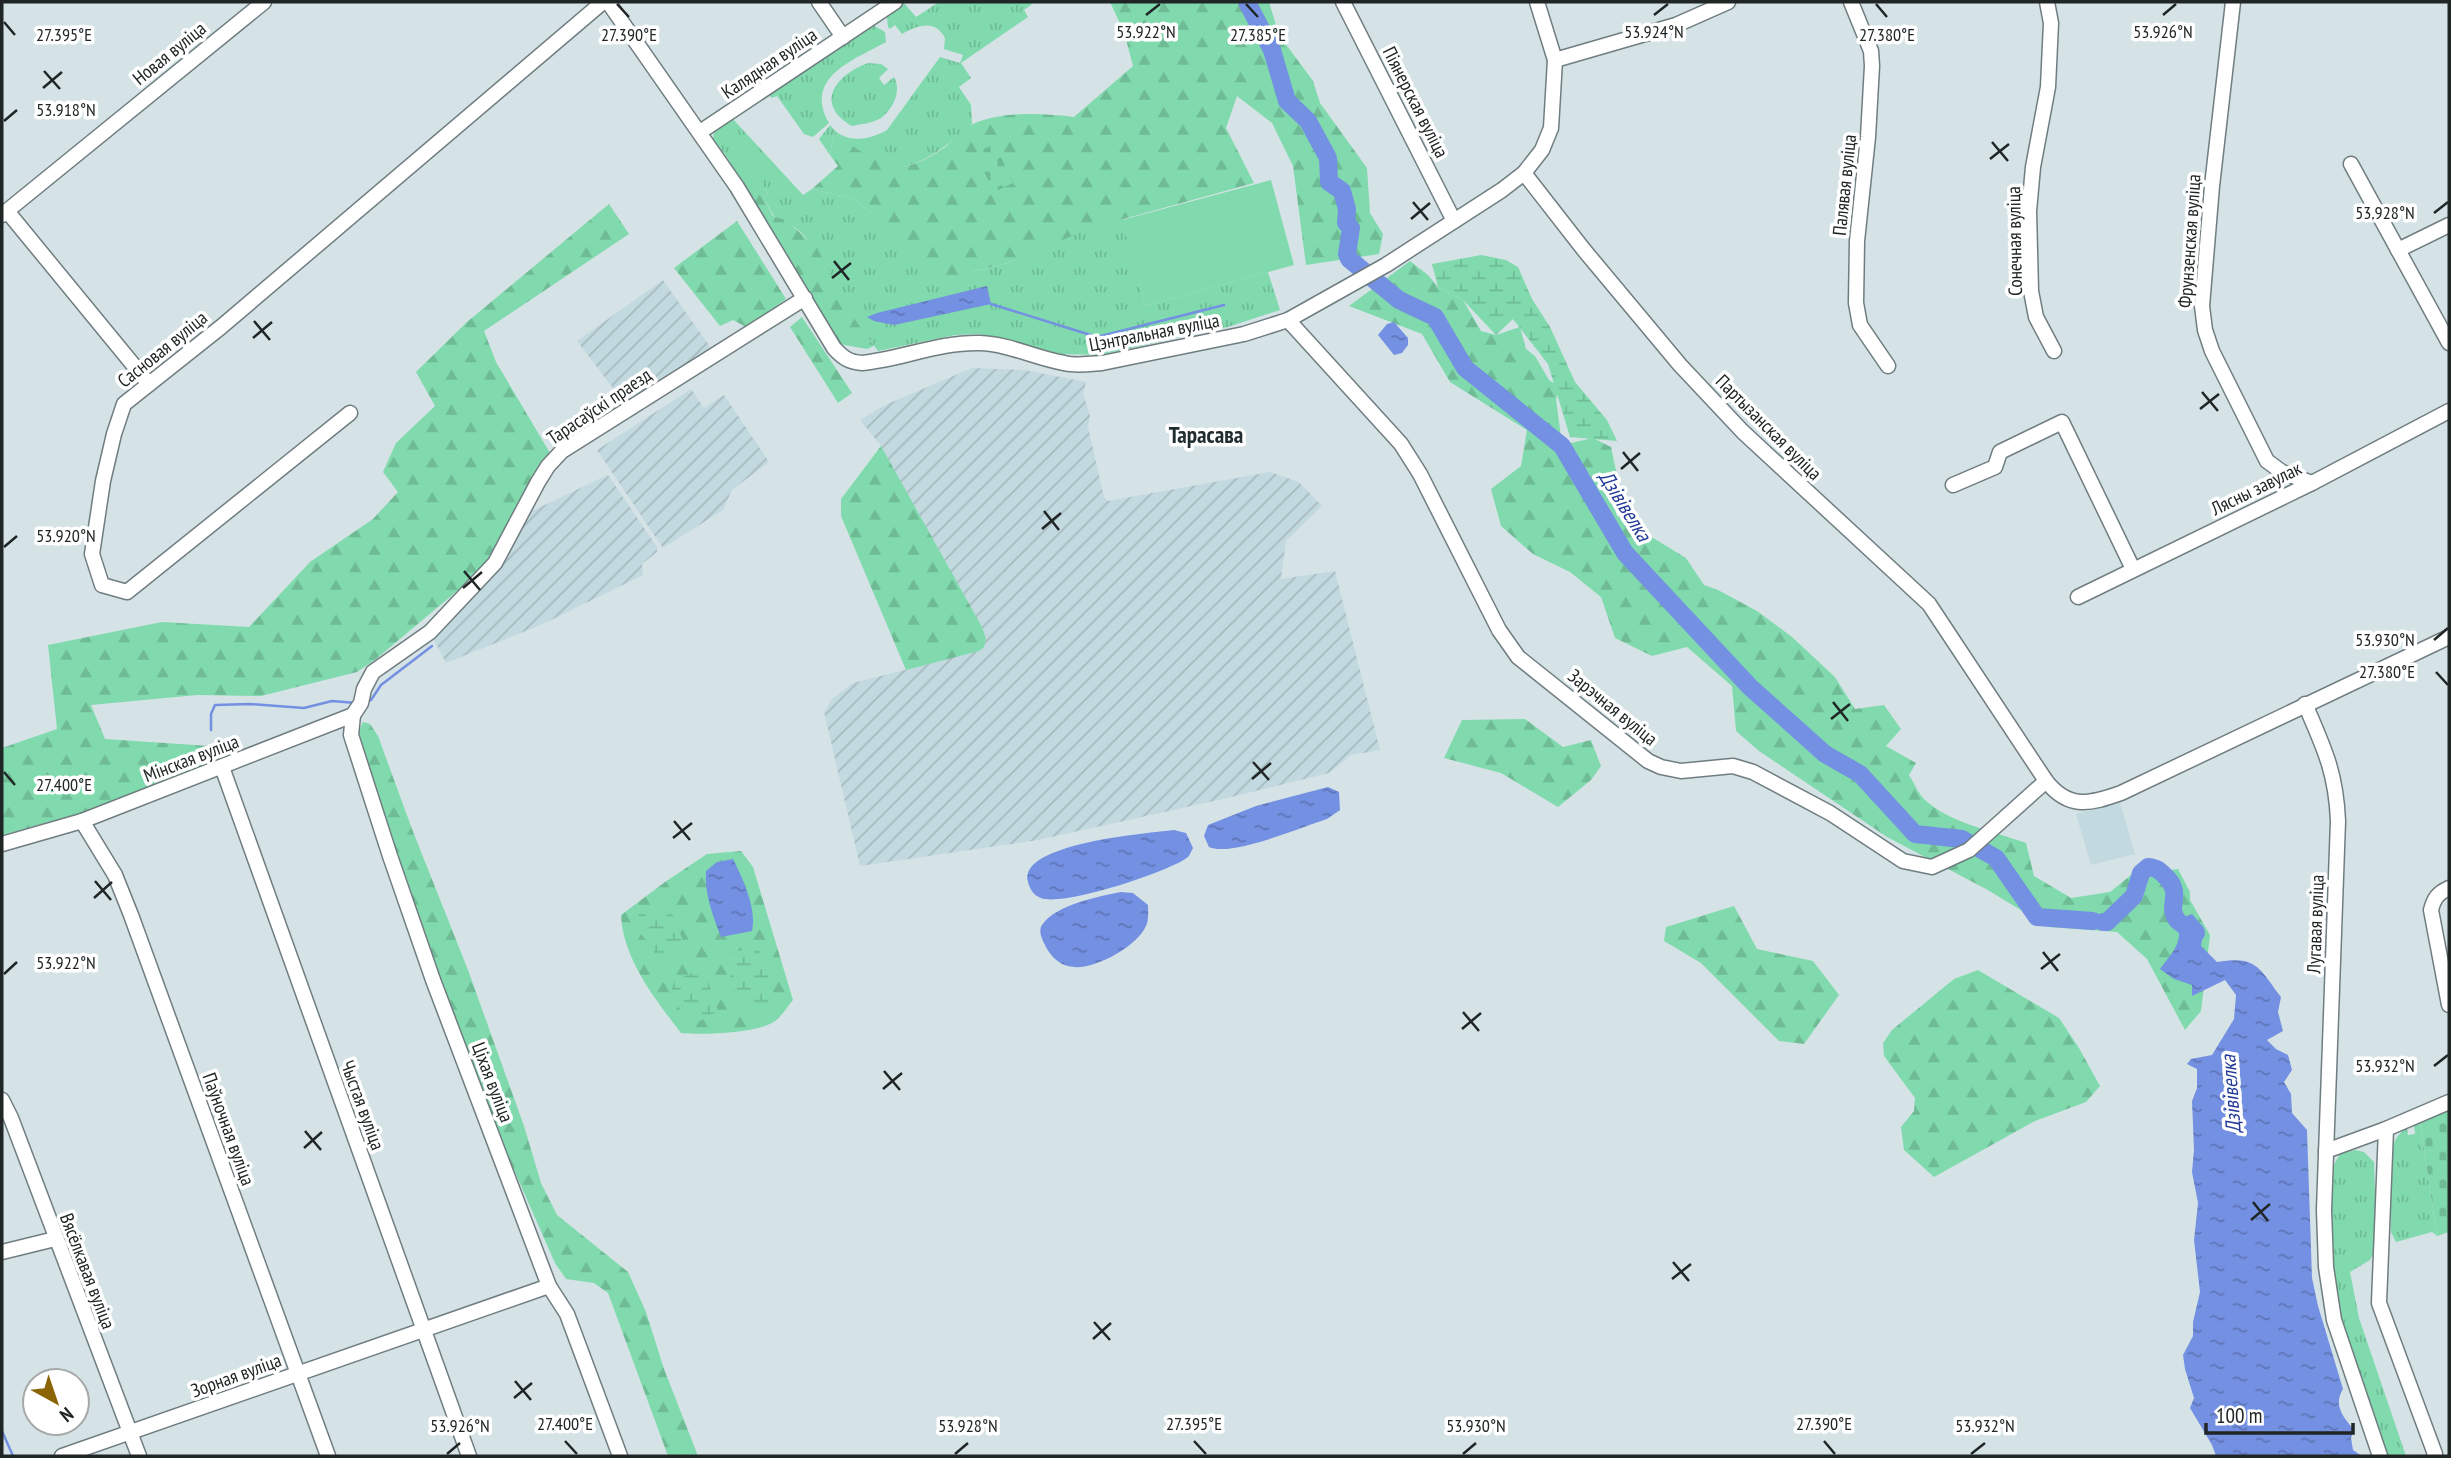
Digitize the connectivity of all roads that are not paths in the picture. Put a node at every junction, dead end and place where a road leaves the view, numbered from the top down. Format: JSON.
{"nodes":[{"id":1,"x":264,"y":2,"type":"edge"},
{"id":2,"x":605,"y":2,"type":"edge"},
{"id":3,"x":819,"y":2,"type":"edge"},
{"id":4,"x":895,"y":2,"type":"edge"},
{"id":5,"x":1343,"y":2,"type":"edge"},
{"id":6,"x":1537,"y":2,"type":"edge"},
{"id":7,"x":1728,"y":2,"type":"edge"},
{"id":8,"x":1851,"y":2,"type":"edge"},
{"id":9,"x":2047,"y":2,"type":"edge"},
{"id":10,"x":2233,"y":2,"type":"edge"},
{"id":11,"x":843,"y":37,"type":"junction"},
{"id":12,"x":1555,"y":60,"type":"junction"},
{"id":13,"x":700,"y":132,"type":"junction"},
{"id":14,"x":2351,"y":164,"type":"dead end"},
{"id":15,"x":1524,"y":173,"type":"junction"},
{"id":16,"x":4,"y":213,"type":"edge"},
{"id":17,"x":1454,"y":221,"type":"junction"},
{"id":18,"x":2449,"y":225,"type":"edge"},
{"id":19,"x":2398,"y":250,"type":"junction"},
{"id":20,"x":805,"y":298,"type":"junction"},
{"id":21,"x":1288,"y":320,"type":"junction"},
{"id":22,"x":2449,"y":343,"type":"edge"},
{"id":23,"x":2054,"y":351,"type":"dead end"},
{"id":24,"x":1888,"y":366,"type":"dead end"},
{"id":25,"x":149,"y":384,"type":"junction"},
{"id":26,"x":2449,"y":411,"type":"edge"},
{"id":27,"x":350,"y":413,"type":"dead end"},
{"id":28,"x":2312,"y":483,"type":"junction"},
{"id":29,"x":1953,"y":485,"type":"dead end"},
{"id":30,"x":2133,"y":569,"type":"junction"},
{"id":31,"x":2078,"y":597,"type":"dead end"},
{"id":32,"x":2449,"y":637,"type":"edge"},
{"id":33,"x":2305,"y":704,"type":"junction"},
{"id":34,"x":353,"y":715,"type":"junction"},
{"id":35,"x":222,"y":767,"type":"junction"},
{"id":36,"x":2046,"y":781,"type":"junction"},
{"id":37,"x":82,"y":821,"type":"junction"},
{"id":38,"x":2,"y":844,"type":"edge"},
{"id":39,"x":2449,"y":888,"type":"edge"},
{"id":40,"x":2449,"y":1005,"type":"edge"},
{"id":41,"x":2,"y":1100,"type":"edge"},
{"id":42,"x":2449,"y":1102,"type":"edge"},
{"id":43,"x":6,"y":1118,"type":"edge"},
{"id":44,"x":2386,"y":1129,"type":"junction"},
{"id":45,"x":2326,"y":1151,"type":"junction"},
{"id":46,"x":55,"y":1239,"type":"junction"},
{"id":47,"x":2,"y":1252,"type":"edge"},
{"id":48,"x":549,"y":1286,"type":"junction"},
{"id":49,"x":423,"y":1330,"type":"junction"},
{"id":50,"x":297,"y":1373,"type":"junction"},
{"id":51,"x":130,"y":1433,"type":"junction"},
{"id":52,"x":62,"y":1456,"type":"edge"},
{"id":53,"x":139,"y":1456,"type":"edge"},
{"id":54,"x":328,"y":1456,"type":"edge"},
{"id":55,"x":469,"y":1456,"type":"edge"},
{"id":56,"x":620,"y":1456,"type":"edge"},
{"id":57,"x":2380,"y":1456,"type":"edge"},
{"id":58,"x":2434,"y":1456,"type":"edge"}],
"edges":[{"from":1,"to":16,"type":"street","name":"Новая вуліца"},
{"from":2,"to":13,"type":"street","name":"Цэнтральная вуліца"},
{"from":2,"to":25,"type":"street","name":"Сасновая вуліца"},
{"from":3,"to":11,"type":"street"},
{"from":4,"to":11,"type":"street","name":"Калядная вуліца"},
{"from":5,"to":17,"type":"street","name":"Піянерская вуліца"},
{"from":6,"to":12,"type":"street"},
{"from":7,"to":12,"type":"street"},
{"from":8,"to":24,"type":"street","name":"Палявая вуліца"},
{"from":9,"to":23,"type":"street","name":"Сонечная вуліца"},
{"from":10,"to":28,"type":"street","name":"Фрунзенская вуліца"},
{"from":11,"to":13,"type":"street","name":"Калядная вуліца"},
{"from":12,"to":15,"type":"street"},
{"from":13,"to":20,"type":"street","name":"Цэнтральная вуліца"},
{"from":14,"to":19,"type":"street"},
{"from":15,"to":17,"type":"street","name":"Цэнтральная вуліца"},
{"from":15,"to":36,"type":"street","name":"Партызанская вуліца"},
{"from":16,"to":25,"type":"street"},
{"from":17,"to":21,"type":"street","name":"Цэнтральная вуліца"},
{"from":18,"to":19,"type":"street"},
{"from":19,"to":22,"type":"street"},
{"from":20,"to":21,"type":"street","name":"Цэнтральная вуліца"},
{"from":20,"to":34,"type":"street","name":"Тарасаўскі праезд"},
{"from":21,"to":36,"type":"street","name":"Зарэчная вуліца"},
{"from":25,"to":27,"type":"street","name":"Сасновая вуліца"},
{"from":26,"to":28,"type":"street","name":"Лясны завулак"},
{"from":28,"to":30,"type":"street","name":"Лясны завулак"},
{"from":29,"to":30,"type":"street"},
{"from":30,"to":31,"type":"street","name":"Лясны завулак"},
{"from":32,"to":33,"type":"street"},
{"from":33,"to":36,"type":"street","name":"Партызанская вуліца"},
{"from":33,"to":45,"type":"street","name":"Лугавая вуліца"},
{"from":34,"to":35,"type":"street","name":"Мінская вуліца"},
{"from":34,"to":48,"type":"street","name":"Ціхая вуліца"},
{"from":35,"to":37,"type":"street","name":"Мінская вуліца"},
{"from":35,"to":49,"type":"street","name":"Чыстая вуліца"},
{"from":37,"to":38,"type":"street","name":"Мінская вуліца"},
{"from":37,"to":50,"type":"street","name":"Паўночная вуліца"},
{"from":39,"to":40,"type":"street"},
{"from":41,"to":43,"type":"street","name":"Вясёлкавая вуліца"},
{"from":42,"to":44,"type":"street"},
{"from":43,"to":46,"type":"street","name":"Вясёлкавая вуліца"},
{"from":44,"to":45,"type":"street"},
{"from":44,"to":58,"type":"street"},
{"from":45,"to":57,"type":"street","name":"Лугавая вуліца"},
{"from":46,"to":47,"type":"street"},
{"from":46,"to":51,"type":"street","name":"Вясёлкавая вуліца"},
{"from":48,"to":49,"type":"street","name":"Зорная вуліца"},
{"from":48,"to":56,"type":"street","name":"Ціхая вуліца"},
{"from":49,"to":50,"type":"street","name":"Зорная вуліца"},
{"from":49,"to":55,"type":"street","name":"Чыстая вуліца"},
{"from":50,"to":51,"type":"street","name":"Зорная вуліца"},
{"from":50,"to":54,"type":"street","name":"Паўночная вуліца"},
{"from":51,"to":52,"type":"street","name":"Зорная вуліца"},
{"from":51,"to":53,"type":"street","name":"Вясёлкавая вуліца"}]}
